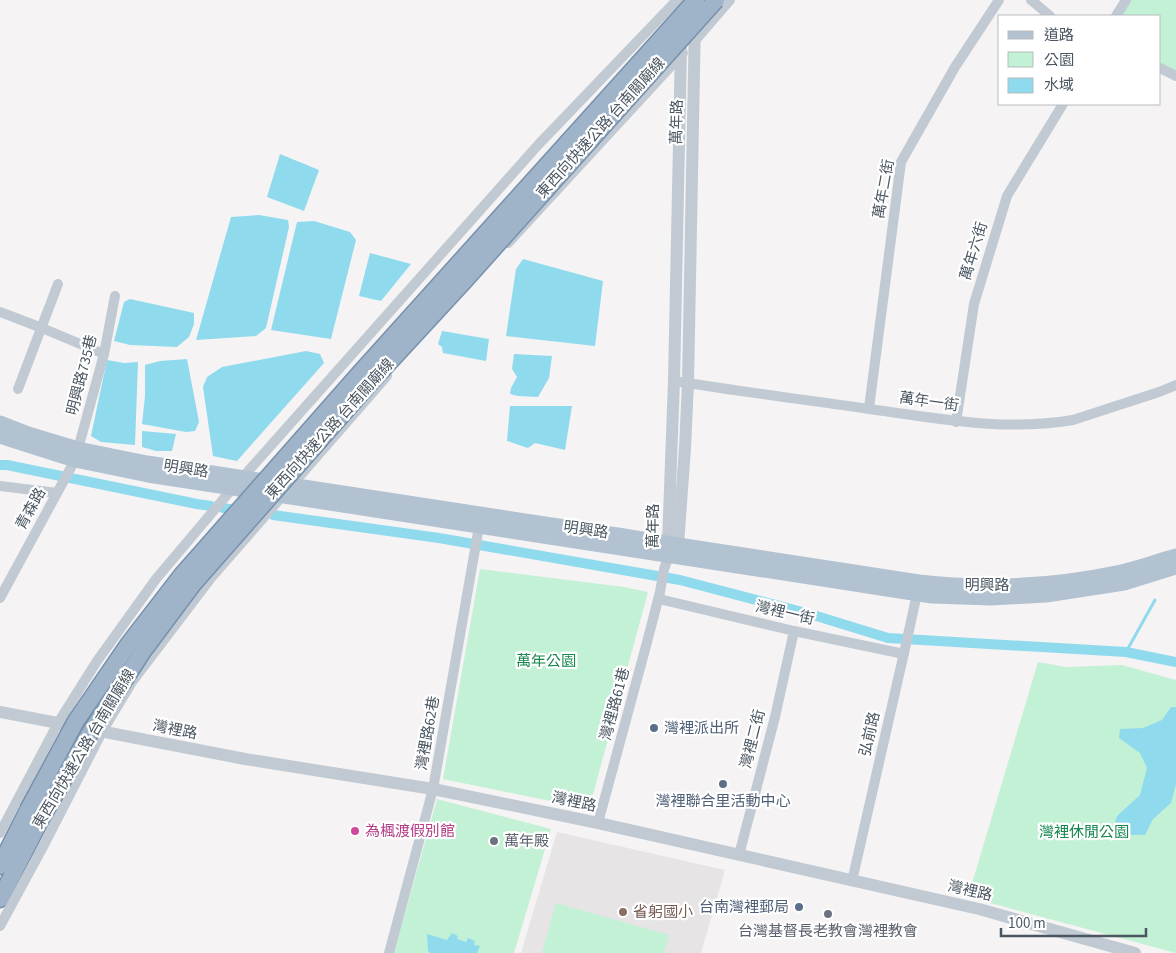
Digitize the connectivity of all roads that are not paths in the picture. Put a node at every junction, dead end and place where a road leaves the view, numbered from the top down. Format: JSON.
{"nodes":[{"id":1,"x":677,"y":0,"type":"edge"},
{"id":2,"x":682,"y":0,"type":"edge"},
{"id":3,"x":696,"y":0,"type":"edge"},
{"id":4,"x":716,"y":0,"type":"edge"},
{"id":5,"x":730,"y":0,"type":"edge"},
{"id":6,"x":999,"y":0,"type":"edge"},
{"id":7,"x":1031,"y":0,"type":"edge"},
{"id":8,"x":1126,"y":0,"type":"edge"},
{"id":9,"x":1118,"y":13,"type":"edge"},
{"id":10,"x":1049,"y":15,"type":"edge"},
{"id":11,"x":695,"y":41,"type":"junction"},
{"id":12,"x":680,"y":56,"type":"junction"},
{"id":13,"x":1161,"y":68,"type":"edge"},
{"id":14,"x":1176,"y":76,"type":"edge"},
{"id":15,"x":1062,"y":105,"type":"edge"},
{"id":16,"x":58,"y":284,"type":"dead end"},
{"id":17,"x":115,"y":296,"type":"dead end"},
{"id":18,"x":0,"y":312,"type":"edge"},
{"id":19,"x":42,"y":328,"type":"junction"},
{"id":20,"x":104,"y":354,"type":"junction"},
{"id":21,"x":674,"y":381,"type":"junction"},
{"id":22,"x":688,"y":383,"type":"junction"},
{"id":23,"x":1176,"y":385,"type":"edge"},
{"id":24,"x":18,"y":389,"type":"dead end"},
{"id":25,"x":869,"y":408,"type":"junction"},
{"id":26,"x":956,"y":422,"type":"junction"},
{"id":27,"x":0,"y":423,"type":"edge"},
{"id":28,"x":0,"y":436,"type":"edge"},
{"id":29,"x":76,"y":457,"type":"junction"},
{"id":30,"x":238,"y":483,"type":"junction"},
{"id":31,"x":0,"y":486,"type":"edge"},
{"id":32,"x":287,"y":490,"type":"junction"},
{"id":33,"x":57,"y":493,"type":"junction"},
{"id":34,"x":479,"y":526,"type":"junction"},
{"id":35,"x":670,"y":553,"type":"junction"},
{"id":36,"x":1176,"y":556,"type":"edge"},
{"id":37,"x":1176,"y":568,"type":"edge"},
{"id":38,"x":917,"y":594,"type":"junction"},
{"id":39,"x":659,"y":595,"type":"junction"},
{"id":40,"x":0,"y":598,"type":"edge"},
{"id":41,"x":794,"y":631,"type":"junction"},
{"id":42,"x":904,"y":653,"type":"junction"},
{"id":43,"x":0,"y":712,"type":"edge"},
{"id":44,"x":58,"y":724,"type":"junction"},
{"id":45,"x":102,"y":732,"type":"junction"},
{"id":46,"x":432,"y":789,"type":"junction"},
{"id":47,"x":35,"y":814,"type":"junction"},
{"id":48,"x":598,"y":823,"type":"junction"},
{"id":49,"x":0,"y":833,"type":"edge"},
{"id":50,"x":739,"y":855,"type":"junction"},
{"id":51,"x":0,"y":866,"type":"edge"},
{"id":52,"x":852,"y":881,"type":"junction"},
{"id":53,"x":0,"y":899,"type":"edge"},
{"id":54,"x":0,"y":926,"type":"edge"},
{"id":55,"x":389,"y":953,"type":"edge"},
{"id":56,"x":1135,"y":953,"type":"edge"}],
"edges":[{"from":1,"to":30,"type":"street"},
{"from":2,"to":12,"type":"street","name":"萬年路"},
{"from":3,"to":11,"type":"street","name":"萬年路"},
{"from":3,"to":47,"type":"highway","name":"東西向快速公路 台南關廟線","bridge":true},
{"from":4,"to":47,"type":"highway","name":"東西向快速公路 台南關廟線","bridge":true},
{"from":5,"to":11,"type":"street"},
{"from":6,"to":25,"type":"street","name":"萬年二街"},
{"from":7,"to":10,"type":"street"},
{"from":8,"to":9,"type":"street"},
{"from":11,"to":12,"type":"street"},
{"from":11,"to":22,"type":"street","name":"萬年路"},
{"from":12,"to":21,"type":"street","name":"萬年路"},
{"from":12,"to":32,"type":"street"},
{"from":13,"to":14,"type":"street"},
{"from":15,"to":26,"type":"street","name":"萬年六街"},
{"from":16,"to":19,"type":"street"},
{"from":17,"to":20,"type":"street","name":"明興路735巷"},
{"from":18,"to":19,"type":"street"},
{"from":19,"to":20,"type":"street"},
{"from":19,"to":24,"type":"street"},
{"from":20,"to":29,"type":"street","name":"明興路735巷"},
{"from":21,"to":22,"type":"street","name":"萬年一街"},
{"from":21,"to":35,"type":"street","name":"萬年路"},
{"from":22,"to":25,"type":"street","name":"萬年一街"},
{"from":22,"to":35,"type":"street","name":"萬年路"},
{"from":23,"to":26,"type":"street","name":"萬年一街"},
{"from":25,"to":26,"type":"street","name":"萬年一街"},
{"from":27,"to":29,"type":"main road","name":"明興路"},
{"from":28,"to":29,"type":"main road","name":"明興路"},
{"from":29,"to":30,"type":"main road","name":"明興路"},
{"from":29,"to":33,"type":"street","name":"青森路"},
{"from":30,"to":32,"type":"main road","name":"明興路"},
{"from":30,"to":44,"type":"street"},
{"from":31,"to":33,"type":"street"},
{"from":32,"to":34,"type":"main road","name":"明興路"},
{"from":32,"to":45,"type":"street"},
{"from":33,"to":40,"type":"street","name":"青森路"},
{"from":34,"to":35,"type":"main road","name":"明興路"},
{"from":34,"to":46,"type":"street","name":"灣裡路62巷"},
{"from":35,"to":36,"type":"main road","name":"明興路"},
{"from":35,"to":38,"type":"main road","name":"明興路"},
{"from":35,"to":39,"type":"street","name":"灣裡路61巷"},
{"from":37,"to":38,"type":"main road","name":"明興路"},
{"from":38,"to":42,"type":"street","name":"弘前路"},
{"from":39,"to":41,"type":"street","name":"灣裡一街"},
{"from":39,"to":48,"type":"street","name":"灣裡路61巷"},
{"from":41,"to":42,"type":"street","name":"灣裡一街"},
{"from":41,"to":50,"type":"street","name":"灣裡二街"},
{"from":42,"to":52,"type":"street","name":"弘前路"},
{"from":43,"to":44,"type":"street","name":"灣裡路"},
{"from":44,"to":45,"type":"street","name":"灣裡路"},
{"from":44,"to":49,"type":"street"},
{"from":45,"to":46,"type":"street","name":"灣裡路"},
{"from":45,"to":54,"type":"street"},
{"from":46,"to":48,"type":"street","name":"灣裡路"},
{"from":46,"to":55,"type":"street","name":"灣裡路62巷"},
{"from":47,"to":51,"type":"highway","name":"東西向快速公路 台南關廟線"},
{"from":47,"to":53,"type":"highway","name":"東西向快速公路 台南關廟線"},
{"from":48,"to":50,"type":"street","name":"灣裡路"},
{"from":50,"to":52,"type":"street","name":"灣裡路"},
{"from":52,"to":56,"type":"street","name":"灣裡路"}]}
